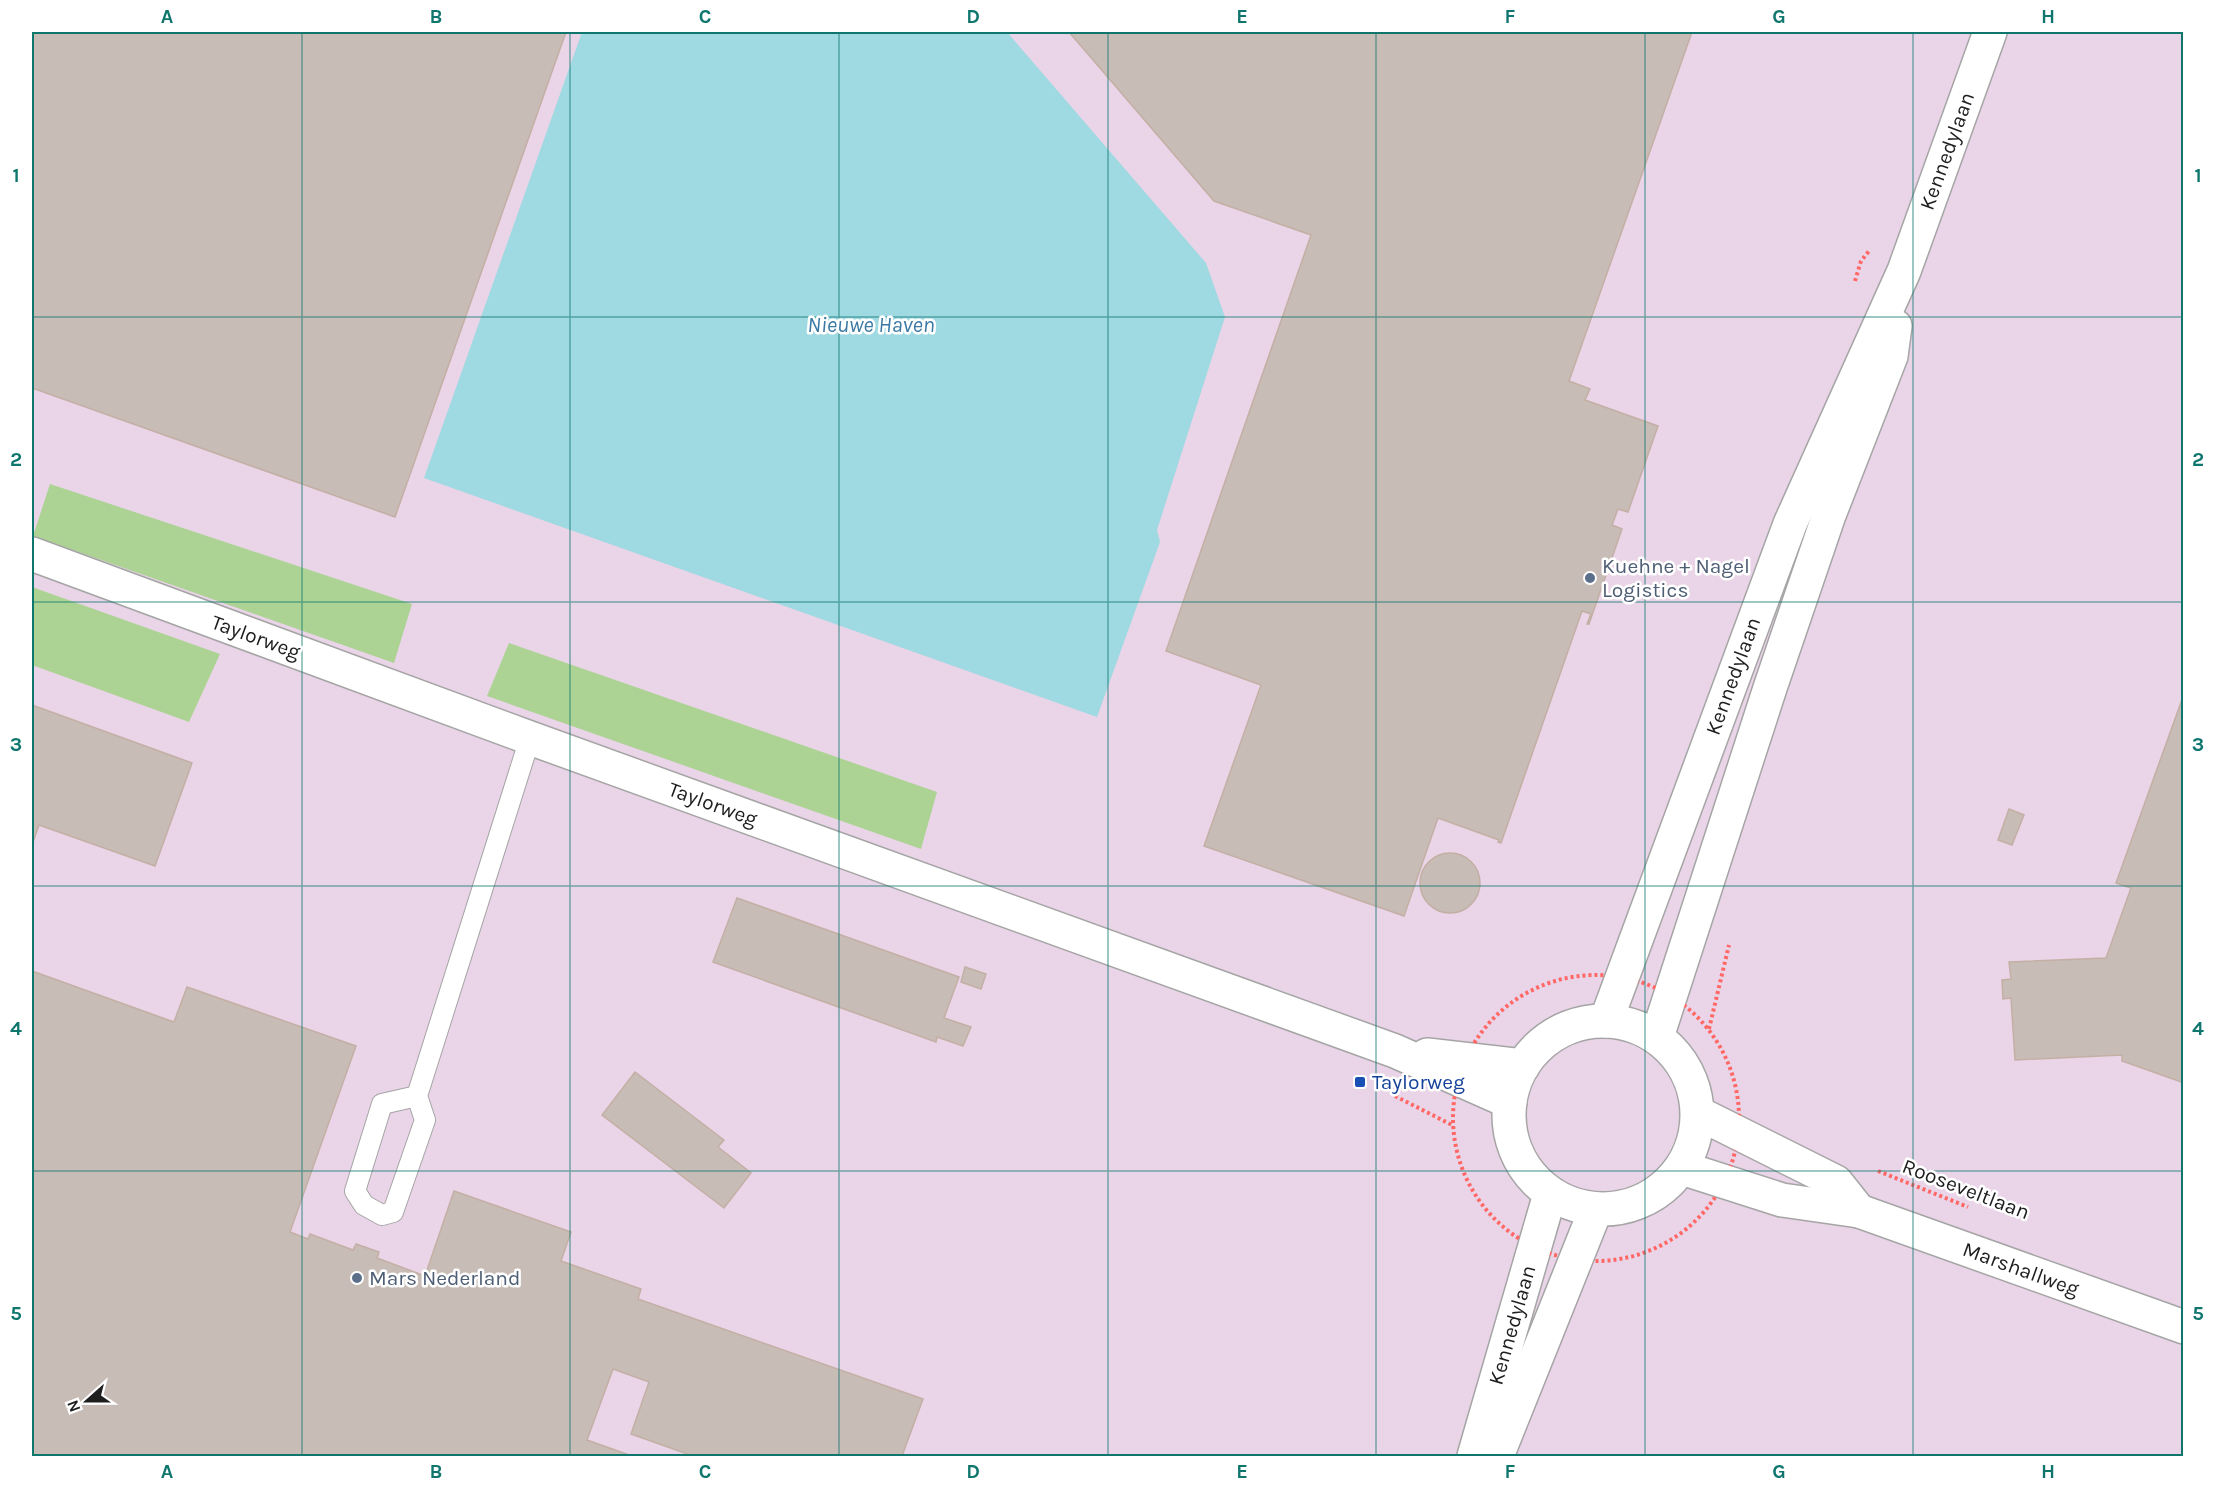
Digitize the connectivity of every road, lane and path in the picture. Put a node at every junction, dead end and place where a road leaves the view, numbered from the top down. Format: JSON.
{"nodes":[{"id":1,"x":1990,"y":32,"type":"edge"},
{"id":2,"x":1904,"y":271,"type":"junction"},
{"id":3,"x":32,"y":554,"type":"edge"},
{"id":4,"x":530,"y":738,"type":"junction"},
{"id":5,"x":1622,"y":976,"type":"junction"},
{"id":6,"x":1671,"y":994,"type":"junction"},
{"id":7,"x":1606,"y":1021,"type":"junction"},
{"id":8,"x":1657,"y":1037,"type":"junction"},
{"id":9,"x":1523,"y":1066,"type":"junction"},
{"id":10,"x":1460,"y":1069,"type":"junction"},
{"id":11,"x":417,"y":1096,"type":"junction"},
{"id":12,"x":1510,"y":1102,"type":"junction"},
{"id":13,"x":1698,"y":1113,"type":"junction"},
{"id":14,"x":1743,"y":1124,"type":"junction"},
{"id":15,"x":1682,"y":1168,"type":"junction"},
{"id":16,"x":1869,"y":1168,"type":"dead end"},
{"id":17,"x":1725,"y":1182,"type":"junction"},
{"id":18,"x":1550,"y":1194,"type":"junction"},
{"id":19,"x":1596,"y":1209,"type":"junction"},
{"id":20,"x":1977,"y":1210,"type":"dead end"},
{"id":21,"x":1859,"y":1211,"type":"junction"},
{"id":22,"x":1534,"y":1248,"type":"junction"},
{"id":23,"x":1576,"y":1260,"type":"junction"},
{"id":24,"x":2184,"y":1327,"type":"edge"},
{"id":25,"x":1474,"y":1456,"type":"edge"},
{"id":26,"x":1497,"y":1456,"type":"edge"}],
"edges":[{"from":1,"to":2,"type":"street","name":"Kennedylaan"},
{"from":2,"to":5,"type":"street","name":"Kennedylaan"},
{"from":2,"to":6,"type":"street","name":"Kennedylaan"},
{"from":3,"to":4,"type":"street","name":"Taylorweg"},
{"from":4,"to":10,"type":"street","name":"Taylorweg"},
{"from":4,"to":11,"type":"lane"},
{"from":5,"to":6,"type":"path"},
{"from":5,"to":7,"type":"street","name":"Kennedylaan"},
{"from":5,"to":10,"type":"path"},
{"from":6,"to":8,"type":"street","name":"Kennedylaan"},
{"from":6,"to":14,"type":"path"},
{"from":7,"to":8,"type":"street"},
{"from":7,"to":9,"type":"street"},
{"from":8,"to":13,"type":"street"},
{"from":9,"to":10,"type":"street"},
{"from":9,"to":12,"type":"street"},
{"from":10,"to":12,"type":"street"},
{"from":10,"to":22,"type":"path"},
{"from":11,"to":11,"type":"lane"},
{"from":12,"to":18,"type":"street"},
{"from":13,"to":14,"type":"street"},
{"from":13,"to":15,"type":"street"},
{"from":14,"to":17,"type":"path"},
{"from":14,"to":21,"type":"street"},
{"from":15,"to":17,"type":"street","name":"Marshallweg"},
{"from":15,"to":19,"type":"street"},
{"from":16,"to":20,"type":"path","name":"Rooseveltlaan"},
{"from":17,"to":21,"type":"street","name":"Marshallweg"},
{"from":17,"to":23,"type":"path"},
{"from":18,"to":19,"type":"street"},
{"from":18,"to":22,"type":"street","name":"Kennedylaan"},
{"from":19,"to":23,"type":"street","name":"Kennedylaan"},
{"from":21,"to":24,"type":"street","name":"Marshallweg"},
{"from":22,"to":23,"type":"path"},
{"from":22,"to":25,"type":"street","name":"Kennedylaan"},
{"from":23,"to":26,"type":"street","name":"Kennedylaan"}]}
